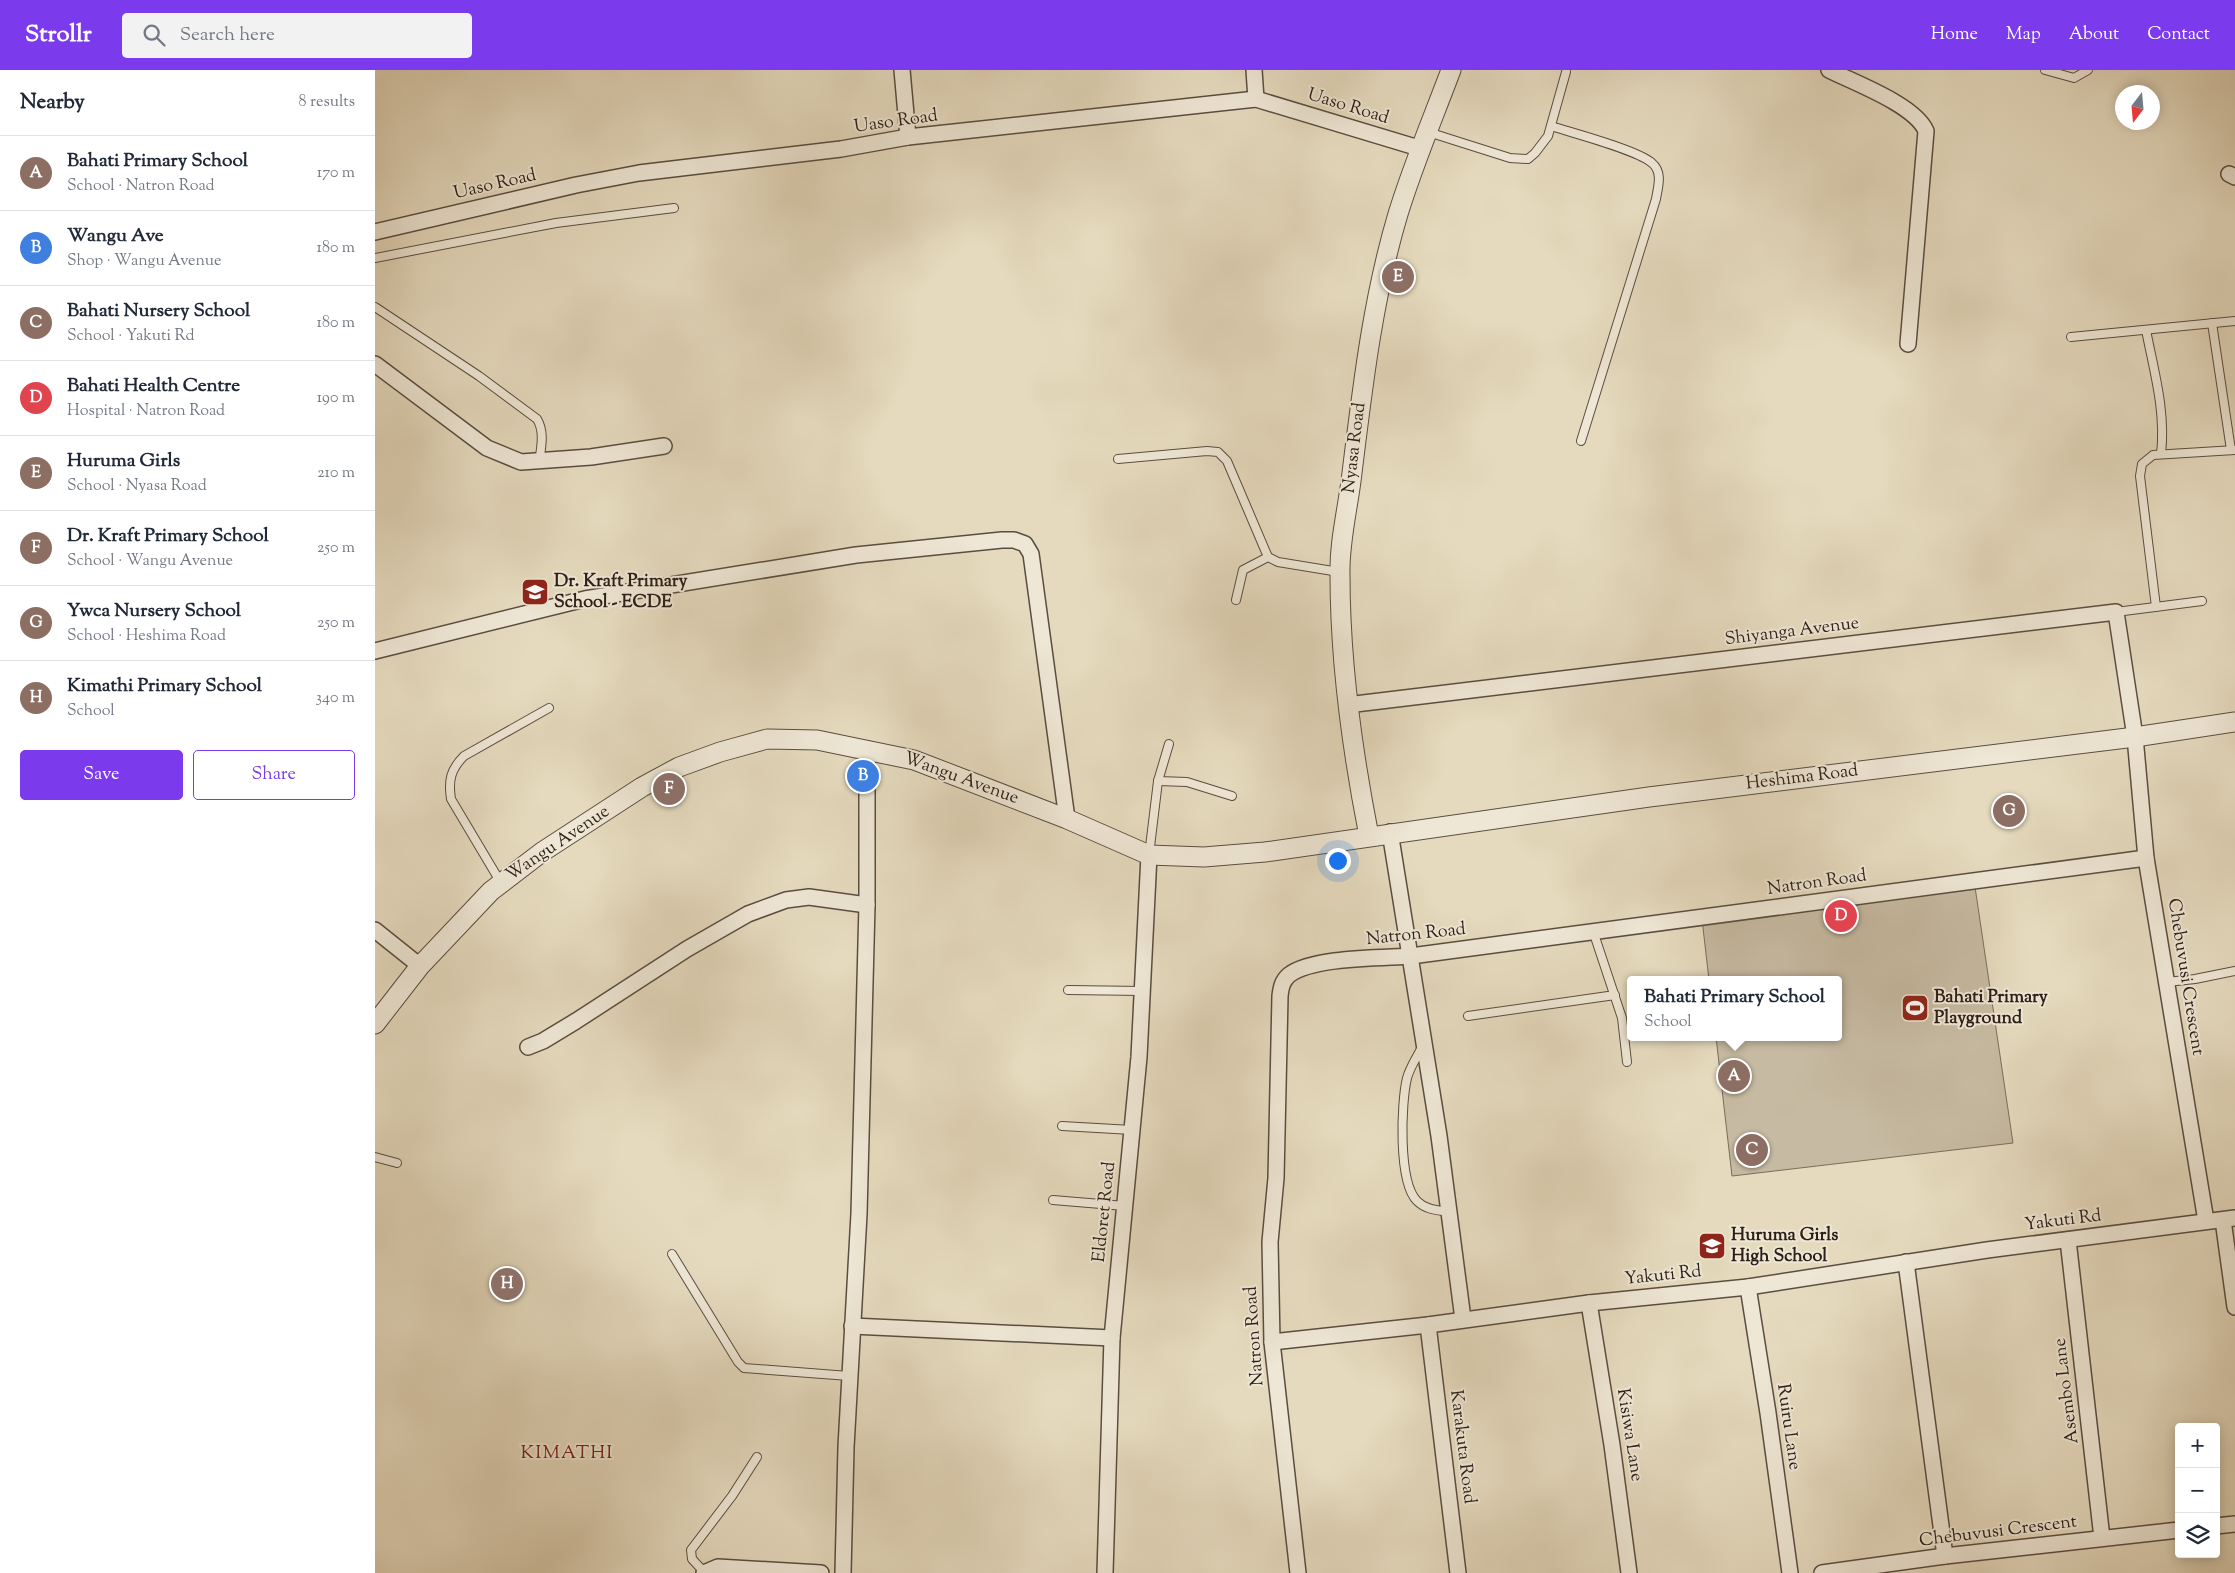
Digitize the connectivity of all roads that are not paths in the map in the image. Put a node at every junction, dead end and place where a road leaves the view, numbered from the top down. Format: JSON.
{"nodes":[{"id":1,"x":902,"y":70,"type":"edge"},
{"id":2,"x":1254,"y":70,"type":"edge"},
{"id":3,"x":1451,"y":70,"type":"edge"},
{"id":4,"x":1829,"y":70,"type":"edge"},
{"id":5,"x":2045,"y":70,"type":"edge"},
{"id":6,"x":2088,"y":70,"type":"edge"},
{"id":7,"x":1566,"y":72,"type":"dead end"},
{"id":8,"x":1256,"y":99,"type":"junction"},
{"id":9,"x":1551,"y":126,"type":"junction"},
{"id":10,"x":1428,"y":132,"type":"junction"},
{"id":11,"x":908,"y":137,"type":"junction"},
{"id":12,"x":1422,"y":149,"type":"junction"},
{"id":13,"x":674,"y":208,"type":"dead end"},
{"id":14,"x":375,"y":232,"type":"edge"},
{"id":15,"x":375,"y":258,"type":"edge"},
{"id":16,"x":375,"y":307,"type":"edge"},
{"id":17,"x":2235,"y":321,"type":"edge"},
{"id":18,"x":2212,"y":323,"type":"junction"},
{"id":19,"x":2146,"y":330,"type":"junction"},
{"id":20,"x":2071,"y":337,"type":"dead end"},
{"id":21,"x":1908,"y":344,"type":"dead end"},
{"id":22,"x":375,"y":364,"type":"edge"},
{"id":23,"x":1581,"y":441,"type":"dead end"},
{"id":24,"x":664,"y":446,"type":"dead end"},
{"id":25,"x":2233,"y":450,"type":"edge"},
{"id":26,"x":2161,"y":454,"type":"junction"},
{"id":27,"x":1118,"y":459,"type":"dead end"},
{"id":28,"x":539,"y":463,"type":"junction"},
{"id":29,"x":1268,"y":557,"type":"junction"},
{"id":30,"x":1339,"y":572,"type":"junction"},
{"id":31,"x":1236,"y":600,"type":"dead end"},
{"id":32,"x":2202,"y":602,"type":"dead end"},
{"id":33,"x":2156,"y":607,"type":"junction"},
{"id":34,"x":2115,"y":612,"type":"junction"},
{"id":35,"x":375,"y":651,"type":"edge"},
{"id":36,"x":1347,"y":705,"type":"junction"},
{"id":37,"x":549,"y":708,"type":"dead end"},
{"id":38,"x":2235,"y":722,"type":"edge"},
{"id":39,"x":2135,"y":737,"type":"junction"},
{"id":40,"x":1169,"y":744,"type":"dead end"},
{"id":41,"x":867,"y":749,"type":"junction"},
{"id":42,"x":1158,"y":781,"type":"junction"},
{"id":43,"x":1232,"y":796,"type":"dead end"},
{"id":44,"x":1067,"y":819,"type":"junction"},
{"id":45,"x":1390,"y":832,"type":"junction"},
{"id":46,"x":1369,"y":836,"type":"junction"},
{"id":47,"x":1149,"y":855,"type":"junction"},
{"id":48,"x":2146,"y":858,"type":"junction"},
{"id":49,"x":501,"y":883,"type":"junction"},
{"id":50,"x":867,"y":905,"type":"junction"},
{"id":51,"x":375,"y":930,"type":"edge"},
{"id":52,"x":1593,"y":931,"type":"junction"},
{"id":53,"x":1411,"y":956,"type":"junction"},
{"id":54,"x":420,"y":966,"type":"junction"},
{"id":55,"x":2235,"y":970,"type":"edge"},
{"id":56,"x":2167,"y":982,"type":"junction"},
{"id":57,"x":1068,"y":990,"type":"dead end"},
{"id":58,"x":1143,"y":991,"type":"junction"},
{"id":59,"x":1615,"y":995,"type":"junction"},
{"id":60,"x":1468,"y":1016,"type":"dead end"},
{"id":61,"x":375,"y":1024,"type":"edge"},
{"id":62,"x":1425,"y":1044,"type":"junction"},
{"id":63,"x":528,"y":1047,"type":"dead end"},
{"id":64,"x":1627,"y":1062,"type":"dead end"},
{"id":65,"x":1062,"y":1126,"type":"dead end"},
{"id":66,"x":1132,"y":1130,"type":"junction"},
{"id":67,"x":375,"y":1157,"type":"edge"},
{"id":68,"x":397,"y":1163,"type":"dead end"},
{"id":69,"x":1053,"y":1200,"type":"dead end"},
{"id":70,"x":1125,"y":1206,"type":"junction"},
{"id":71,"x":1449,"y":1212,"type":"junction"},
{"id":72,"x":2229,"y":1219,"type":"edge"},
{"id":73,"x":2206,"y":1221,"type":"junction"},
{"id":74,"x":2068,"y":1240,"type":"junction"},
{"id":75,"x":672,"y":1254,"type":"dead end"},
{"id":76,"x":1906,"y":1262,"type":"junction"},
{"id":77,"x":1748,"y":1287,"type":"junction"},
{"id":78,"x":1589,"y":1303,"type":"junction"},
{"id":79,"x":2235,"y":1307,"type":"edge"},
{"id":80,"x":1463,"y":1320,"type":"junction"},
{"id":81,"x":1428,"y":1325,"type":"junction"},
{"id":82,"x":853,"y":1326,"type":"junction"},
{"id":83,"x":1112,"y":1338,"type":"junction"},
{"id":84,"x":1272,"y":1342,"type":"junction"},
{"id":85,"x":849,"y":1376,"type":"junction"},
{"id":86,"x":757,"y":1457,"type":"dead end"},
{"id":87,"x":2235,"y":1524,"type":"edge"},
{"id":88,"x":2220,"y":1526,"type":"edge"},
{"id":89,"x":2175,"y":1530,"type":"edge"},
{"id":90,"x":2102,"y":1538,"type":"junction"},
{"id":91,"x":1945,"y":1556,"type":"junction"},
{"id":92,"x":705,"y":1573,"type":"edge"},
{"id":93,"x":821,"y":1573,"type":"edge"},
{"id":94,"x":843,"y":1573,"type":"edge"},
{"id":95,"x":1105,"y":1573,"type":"edge"},
{"id":96,"x":1298,"y":1573,"type":"edge"},
{"id":97,"x":1459,"y":1573,"type":"edge"},
{"id":98,"x":1629,"y":1573,"type":"edge"},
{"id":99,"x":1790,"y":1573,"type":"edge"},
{"id":100,"x":1822,"y":1573,"type":"edge"}],
"edges":[{"from":1,"to":11,"type":"street"},
{"from":2,"to":8,"type":"street"},
{"from":3,"to":10,"type":"street","name":"Nyasa Road"},
{"from":4,"to":21,"type":"street"},
{"from":5,"to":6,"type":"lane"},
{"from":7,"to":9,"type":"lane"},
{"from":8,"to":11,"type":"street","name":"Uaso Road"},
{"from":8,"to":12,"type":"street","name":"Uaso Road"},
{"from":9,"to":10,"type":"lane"},
{"from":9,"to":23,"type":"lane"},
{"from":10,"to":12,"type":"street","name":"Nyasa Road"},
{"from":11,"to":14,"type":"street","name":"Uaso Road"},
{"from":12,"to":30,"type":"street","name":"Nyasa Road"},
{"from":13,"to":15,"type":"lane"},
{"from":16,"to":28,"type":"lane"},
{"from":17,"to":18,"type":"lane"},
{"from":18,"to":19,"type":"lane"},
{"from":18,"to":25,"type":"lane"},
{"from":19,"to":20,"type":"lane"},
{"from":19,"to":26,"type":"lane"},
{"from":22,"to":28,"type":"street"},
{"from":24,"to":28,"type":"street"},
{"from":25,"to":26,"type":"lane"},
{"from":26,"to":33,"type":"lane"},
{"from":27,"to":29,"type":"lane"},
{"from":29,"to":30,"type":"lane"},
{"from":29,"to":31,"type":"lane"},
{"from":30,"to":36,"type":"street","name":"Nyasa Road"},
{"from":32,"to":33,"type":"lane"},
{"from":33,"to":34,"type":"lane"},
{"from":34,"to":36,"type":"street","name":"Shiyanga Avenue"},
{"from":34,"to":39,"type":"street"},
{"from":35,"to":44,"type":"street"},
{"from":36,"to":46,"type":"street","name":"Nyasa Road"},
{"from":37,"to":49,"type":"lane"},
{"from":38,"to":39,"type":"street","name":"Heshima Road"},
{"from":39,"to":45,"type":"street","name":"Heshima Road"},
{"from":39,"to":48,"type":"street","name":"Chebuvusi Crescent"},
{"from":40,"to":42,"type":"lane"},
{"from":41,"to":44,"type":"street","name":"Wangu Avenue"},
{"from":41,"to":49,"type":"street","name":"Wangu Avenue"},
{"from":41,"to":50,"type":"street"},
{"from":42,"to":43,"type":"lane"},
{"from":42,"to":47,"type":"lane"},
{"from":44,"to":47,"type":"street","name":"Wangu Avenue"},
{"from":45,"to":46,"type":"street","name":"Heshima Road"},
{"from":45,"to":53,"type":"street"},
{"from":46,"to":47,"type":"street","name":"Wangu Avenue"},
{"from":47,"to":58,"type":"street","name":"Eldoret Road"},
{"from":48,"to":52,"type":"street","name":"Natron Road"},
{"from":48,"to":56,"type":"street","name":"Chebuvusi Crescent"},
{"from":49,"to":54,"type":"street","name":"Wangu Avenue"},
{"from":50,"to":63,"type":"street"},
{"from":50,"to":82,"type":"street"},
{"from":51,"to":54,"type":"street"},
{"from":52,"to":53,"type":"street","name":"Natron Road"},
{"from":52,"to":59,"type":"lane"},
{"from":53,"to":62,"type":"street"},
{"from":53,"to":84,"type":"street","name":"Natron Road"},
{"from":54,"to":61,"type":"street","name":"Wangu Avenue"},
{"from":55,"to":56,"type":"lane"},
{"from":56,"to":73,"type":"street","name":"Chebuvusi Crescent"},
{"from":57,"to":58,"type":"lane"},
{"from":58,"to":66,"type":"street","name":"Eldoret Road"},
{"from":59,"to":60,"type":"lane"},
{"from":59,"to":64,"type":"lane"},
{"from":62,"to":71,"type":"street"},
{"from":62,"to":71,"type":"lane"},
{"from":65,"to":66,"type":"lane"},
{"from":66,"to":70,"type":"street","name":"Eldoret Road"},
{"from":67,"to":68,"type":"lane"},
{"from":69,"to":70,"type":"lane"},
{"from":70,"to":83,"type":"street","name":"Eldoret Road"},
{"from":71,"to":80,"type":"street"},
{"from":72,"to":73,"type":"street","name":"Yakuti Rd"},
{"from":72,"to":79,"type":"street"},
{"from":73,"to":74,"type":"street","name":"Yakuti Rd"},
{"from":74,"to":76,"type":"street","name":"Yakuti Rd"},
{"from":74,"to":90,"type":"street","name":"Asembo Lane"},
{"from":75,"to":85,"type":"lane"},
{"from":76,"to":77,"type":"street","name":"Yakuti Rd"},
{"from":76,"to":91,"type":"street"},
{"from":77,"to":78,"type":"street","name":"Yakuti Rd"},
{"from":77,"to":99,"type":"street","name":"Ruiru Lane"},
{"from":78,"to":80,"type":"street","name":"Yakuti Rd"},
{"from":78,"to":98,"type":"street","name":"Kisiwa Lane"},
{"from":80,"to":81,"type":"street","name":"Yakuti Rd"},
{"from":81,"to":84,"type":"street","name":"Yakuti Rd"},
{"from":81,"to":97,"type":"street","name":"Karakuta Road"},
{"from":82,"to":83,"type":"street"},
{"from":82,"to":85,"type":"street"},
{"from":83,"to":95,"type":"street","name":"Eldoret Road"},
{"from":84,"to":96,"type":"street","name":"Natron Road"},
{"from":85,"to":94,"type":"street"},
{"from":86,"to":92,"type":"lane"},
{"from":87,"to":88,"type":"street"},
{"from":89,"to":90,"type":"street","name":"Chebuvusi Crescent"},
{"from":90,"to":91,"type":"street","name":"Chebuvusi Crescent"},
{"from":91,"to":100,"type":"street","name":"Chebuvusi Crescent"},
{"from":92,"to":93,"type":"street"}]}
